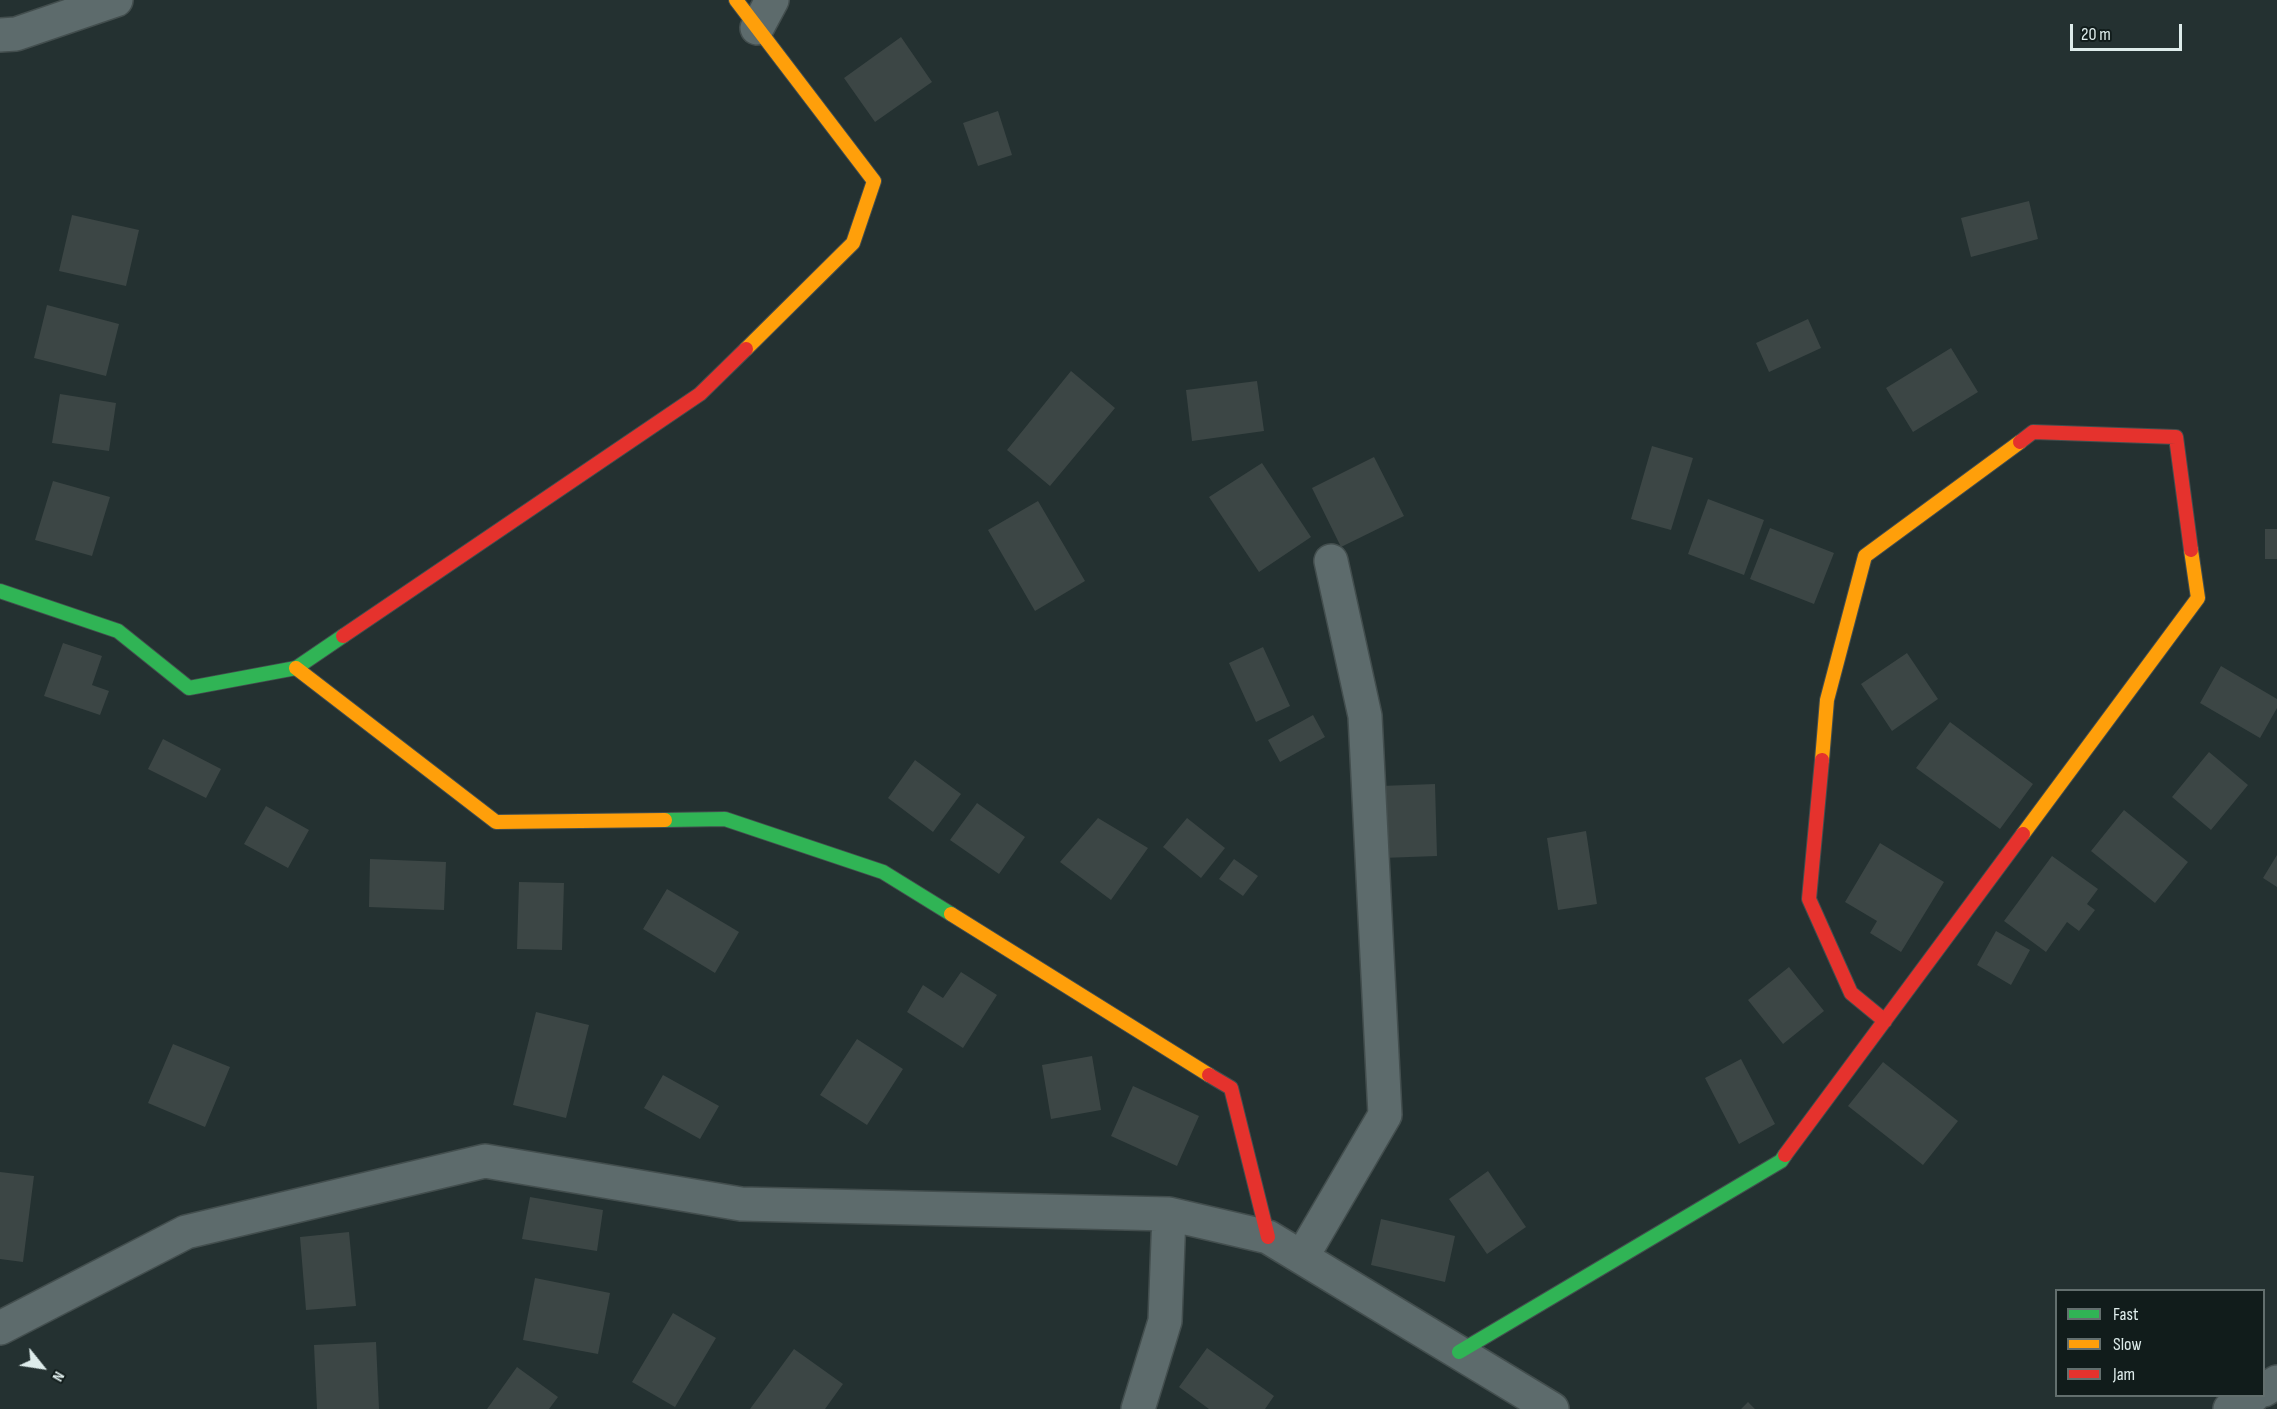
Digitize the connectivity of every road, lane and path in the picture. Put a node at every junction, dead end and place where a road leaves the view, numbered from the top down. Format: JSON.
{"nodes":[{"id":1,"x":116,"y":0,"type":"edge"},
{"id":2,"x":736,"y":0,"type":"edge"},
{"id":3,"x":765,"y":14,"type":"edge"},
{"id":4,"x":0,"y":35,"type":"edge"},
{"id":5,"x":1331,"y":561,"type":"dead end"},
{"id":6,"x":0,"y":591,"type":"edge"},
{"id":7,"x":296,"y":668,"type":"junction"},
{"id":8,"x":1885,"y":1021,"type":"junction"},
{"id":9,"x":1169,"y":1214,"type":"junction"},
{"id":10,"x":1268,"y":1237,"type":"junction"},
{"id":11,"x":1302,"y":1257,"type":"junction"},
{"id":12,"x":0,"y":1328,"type":"edge"},
{"id":13,"x":1459,"y":1352,"type":"junction"},
{"id":14,"x":2250,"y":1397,"type":"edge"},
{"id":15,"x":1138,"y":1409,"type":"edge"},
{"id":16,"x":1552,"y":1409,"type":"edge"},
{"id":17,"x":2230,"y":1409,"type":"edge"}],
"edges":[{"from":1,"to":4,"type":"street"},
{"from":2,"to":3,"type":"street"},
{"from":3,"to":7,"type":"street"},
{"from":5,"to":11,"type":"street"},
{"from":6,"to":7,"type":"street"},
{"from":7,"to":10,"type":"street"},
{"from":8,"to":8,"type":"street"},
{"from":8,"to":13,"type":"street"},
{"from":9,"to":10,"type":"street"},
{"from":9,"to":12,"type":"street"},
{"from":9,"to":15,"type":"street"},
{"from":10,"to":11,"type":"street"},
{"from":11,"to":13,"type":"street"},
{"from":13,"to":16,"type":"street"},
{"from":14,"to":17,"type":"street"}]}
